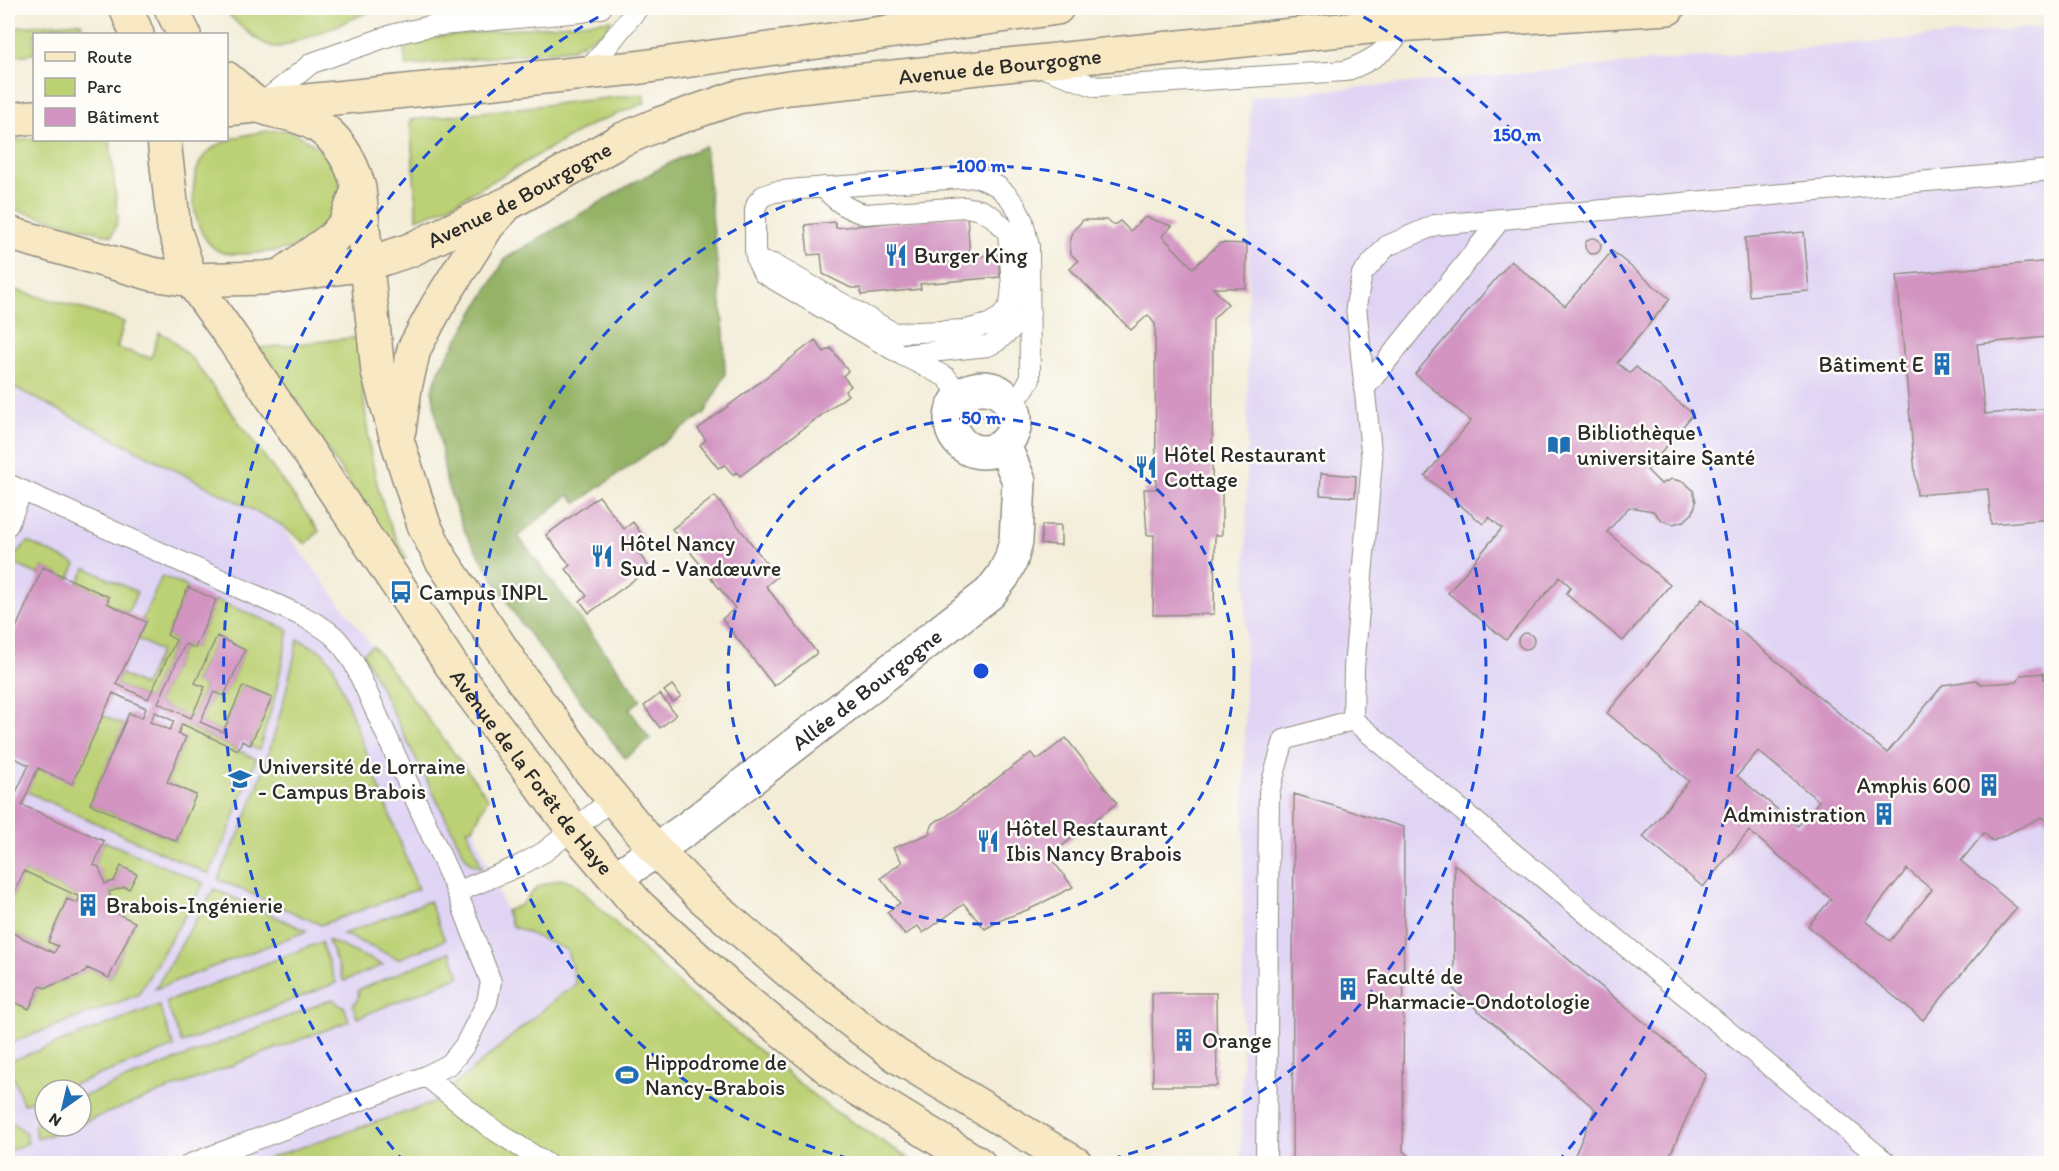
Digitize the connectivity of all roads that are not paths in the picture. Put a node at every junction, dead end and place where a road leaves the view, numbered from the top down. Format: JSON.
{"nodes":[{"id":1,"x":121,"y":8,"type":"edge"},
{"id":2,"x":126,"y":8,"type":"edge"},
{"id":3,"x":171,"y":8,"type":"edge"},
{"id":4,"x":638,"y":8,"type":"edge"},
{"id":5,"x":1057,"y":8,"type":"edge"},
{"id":6,"x":1668,"y":8,"type":"edge"},
{"id":7,"x":592,"y":10,"type":"edge"},
{"id":8,"x":1413,"y":13,"type":"edge"},
{"id":9,"x":114,"y":33,"type":"edge"},
{"id":10,"x":137,"y":33,"type":"edge"},
{"id":11,"x":184,"y":33,"type":"edge"},
{"id":12,"x":586,"y":73,"type":"junction"},
{"id":13,"x":228,"y":80,"type":"edge"},
{"id":14,"x":259,"y":106,"type":"junction"},
{"id":15,"x":228,"y":109,"type":"edge"},
{"id":16,"x":33,"y":117,"type":"edge"},
{"id":17,"x":8,"y":120,"type":"edge"},
{"id":18,"x":164,"y":141,"type":"edge"},
{"id":19,"x":2052,"y":170,"type":"edge"},
{"id":20,"x":359,"y":188,"type":"junction"},
{"id":21,"x":822,"y":188,"type":"junction"},
{"id":22,"x":511,"y":202,"type":"junction"},
{"id":23,"x":1501,"y":219,"type":"junction"},
{"id":24,"x":8,"y":233,"type":"edge"},
{"id":25,"x":757,"y":261,"type":"junction"},
{"id":26,"x":367,"y":264,"type":"junction"},
{"id":27,"x":282,"y":275,"type":"junction"},
{"id":28,"x":190,"y":280,"type":"junction"},
{"id":29,"x":1030,"y":314,"type":"junction"},
{"id":30,"x":902,"y":355,"type":"junction"},
{"id":31,"x":1364,"y":389,"type":"junction"},
{"id":32,"x":960,"y":396,"type":"junction"},
{"id":33,"x":1011,"y":401,"type":"junction"},
{"id":34,"x":398,"y":443,"type":"junction"},
{"id":35,"x":1004,"y":445,"type":"junction"},
{"id":36,"x":15,"y":488,"type":"edge"},
{"id":37,"x":8,"y":525,"type":"edge"},
{"id":38,"x":1353,"y":720,"type":"junction"},
{"id":39,"x":614,"y":798,"type":"junction"},
{"id":40,"x":573,"y":829,"type":"junction"},
{"id":41,"x":655,"y":849,"type":"junction"},
{"id":42,"x":616,"y":878,"type":"junction"},
{"id":43,"x":457,"y":892,"type":"junction"},
{"id":44,"x":426,"y":1076,"type":"junction"},
{"id":45,"x":190,"y":1164,"type":"edge"},
{"id":46,"x":547,"y":1164,"type":"edge"},
{"id":47,"x":979,"y":1164,"type":"edge"},
{"id":48,"x":1076,"y":1164,"type":"edge"},
{"id":49,"x":1266,"y":1164,"type":"edge"},
{"id":50,"x":1888,"y":1164,"type":"edge"}],
"edges":[{"from":1,"to":9,"type":"main road"},
{"from":2,"to":10,"type":"main road"},
{"from":3,"to":11,"type":"main road"},
{"from":4,"to":7,"type":"lane"},
{"from":4,"to":12,"type":"lane"},
{"from":5,"to":12,"type":"main road","name":"Avenue de Bourgogne"},
{"from":6,"to":8,"type":"main road","name":"Avenue de Bourgogne"},
{"from":7,"to":14,"type":"lane"},
{"from":8,"to":22,"type":"main road","name":"Avenue de Bourgogne"},
{"from":12,"to":14,"type":"main road","name":"Avenue de Bourgogne"},
{"from":13,"to":14,"type":"main road"},
{"from":14,"to":15,"type":"main road","name":"Avenue de Bourgogne"},
{"from":14,"to":20,"type":"main road","name":"Avenue de Bourgogne"},
{"from":16,"to":17,"type":"main road"},
{"from":18,"to":28,"type":"main road"},
{"from":19,"to":23,"type":"lane"},
{"from":20,"to":26,"type":"main road","name":"Avenue de Bourgogne"},
{"from":20,"to":27,"type":"main road"},
{"from":21,"to":25,"type":"lane"},
{"from":21,"to":25,"type":"lane"},
{"from":21,"to":29,"type":"lane"},
{"from":22,"to":26,"type":"main road","name":"Avenue de Bourgogne"},
{"from":22,"to":34,"type":"main road","name":"Avenue de la Forêt de Haye"},
{"from":23,"to":31,"type":"lane"},
{"from":23,"to":31,"type":"lane"},
{"from":24,"to":28,"type":"main road","name":"Avenue de Bourgogne"},
{"from":25,"to":30,"type":"lane"},
{"from":26,"to":27,"type":"main road","name":"Avenue de Bourgogne"},
{"from":26,"to":34,"type":"main road","name":"Avenue de la Forêt de Haye"},
{"from":27,"to":28,"type":"main road","name":"Avenue de Bourgogne"},
{"from":28,"to":40,"type":"main road","name":"Avenue de la Forêt de Haye"},
{"from":29,"to":30,"type":"lane"},
{"from":29,"to":33,"type":"lane"},
{"from":30,"to":32,"type":"lane"},
{"from":31,"to":38,"type":"lane"},
{"from":32,"to":33,"type":"street"},
{"from":32,"to":35,"type":"street"},
{"from":33,"to":35,"type":"street"},
{"from":34,"to":39,"type":"main road","name":"Avenue de la Forêt de Haye"},
{"from":35,"to":41,"type":"street","name":"Allée de Bourgogne"},
{"from":36,"to":37,"type":"lane"},
{"from":36,"to":43,"type":"lane"},
{"from":38,"to":49,"type":"lane"},
{"from":38,"to":50,"type":"lane"},
{"from":39,"to":40,"type":"lane"},
{"from":39,"to":41,"type":"main road","name":"Avenue de la Forêt de Haye"},
{"from":40,"to":42,"type":"main road","name":"Avenue de la Forêt de Haye"},
{"from":40,"to":43,"type":"lane"},
{"from":41,"to":42,"type":"street","name":"Allée de Bourgogne"},
{"from":41,"to":48,"type":"main road","name":"Avenue de la Forêt de Haye"},
{"from":42,"to":47,"type":"main road","name":"Avenue de la Forêt de Haye"},
{"from":43,"to":44,"type":"lane"},
{"from":44,"to":45,"type":"lane"},
{"from":44,"to":46,"type":"lane"}]}
